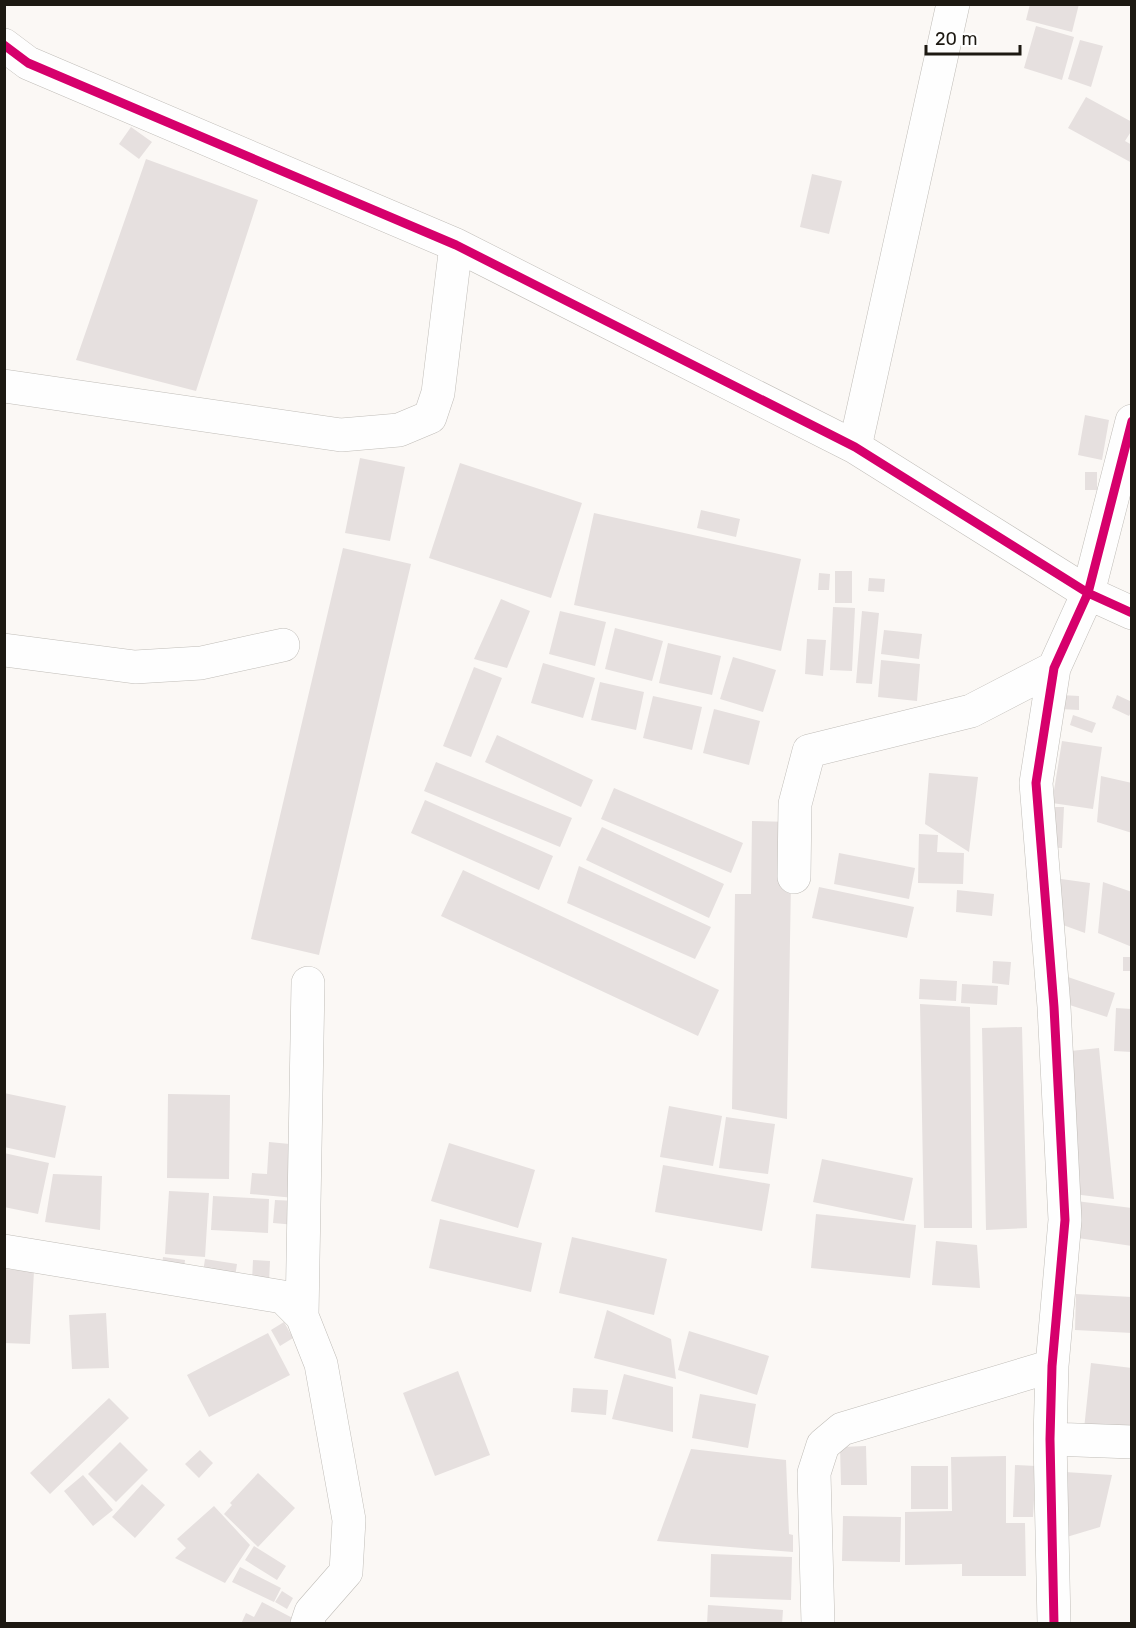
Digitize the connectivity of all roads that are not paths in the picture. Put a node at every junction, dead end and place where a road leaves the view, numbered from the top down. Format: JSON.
{"nodes":[{"id":1,"x":953,"y":4,"type":"edge"},
{"id":2,"x":4,"y":45,"type":"edge"},
{"id":3,"x":456,"y":244,"type":"junction"},
{"id":4,"x":4,"y":386,"type":"edge"},
{"id":5,"x":1131,"y":420,"type":"edge"},
{"id":6,"x":855,"y":447,"type":"junction"},
{"id":7,"x":1088,"y":593,"type":"junction"},
{"id":8,"x":1131,"y":613,"type":"edge"},
{"id":9,"x":283,"y":645,"type":"dead end"},
{"id":10,"x":4,"y":650,"type":"edge"},
{"id":11,"x":1054,"y":668,"type":"junction"},
{"id":12,"x":794,"y":878,"type":"dead end"},
{"id":13,"x":308,"y":983,"type":"dead end"},
{"id":14,"x":4,"y":1251,"type":"edge"},
{"id":15,"x":302,"y":1316,"type":"junction"},
{"id":16,"x":1052,"y":1366,"type":"junction"},
{"id":17,"x":1050,"y":1439,"type":"junction"},
{"id":18,"x":1131,"y":1442,"type":"edge"},
{"id":19,"x":307,"y":1623,"type":"edge"},
{"id":20,"x":818,"y":1623,"type":"edge"},
{"id":21,"x":1054,"y":1623,"type":"edge"}],
"edges":[{"from":1,"to":6,"type":"street"},
{"from":2,"to":3,"type":"street"},
{"from":3,"to":4,"type":"street"},
{"from":3,"to":6,"type":"street"},
{"from":5,"to":7,"type":"street"},
{"from":6,"to":7,"type":"street"},
{"from":7,"to":8,"type":"street"},
{"from":7,"to":11,"type":"street"},
{"from":9,"to":10,"type":"street"},
{"from":11,"to":12,"type":"street"},
{"from":11,"to":16,"type":"street"},
{"from":13,"to":15,"type":"street"},
{"from":14,"to":15,"type":"street"},
{"from":15,"to":19,"type":"street"},
{"from":16,"to":17,"type":"street"},
{"from":16,"to":20,"type":"street"},
{"from":17,"to":18,"type":"street"},
{"from":17,"to":21,"type":"street"}]}
